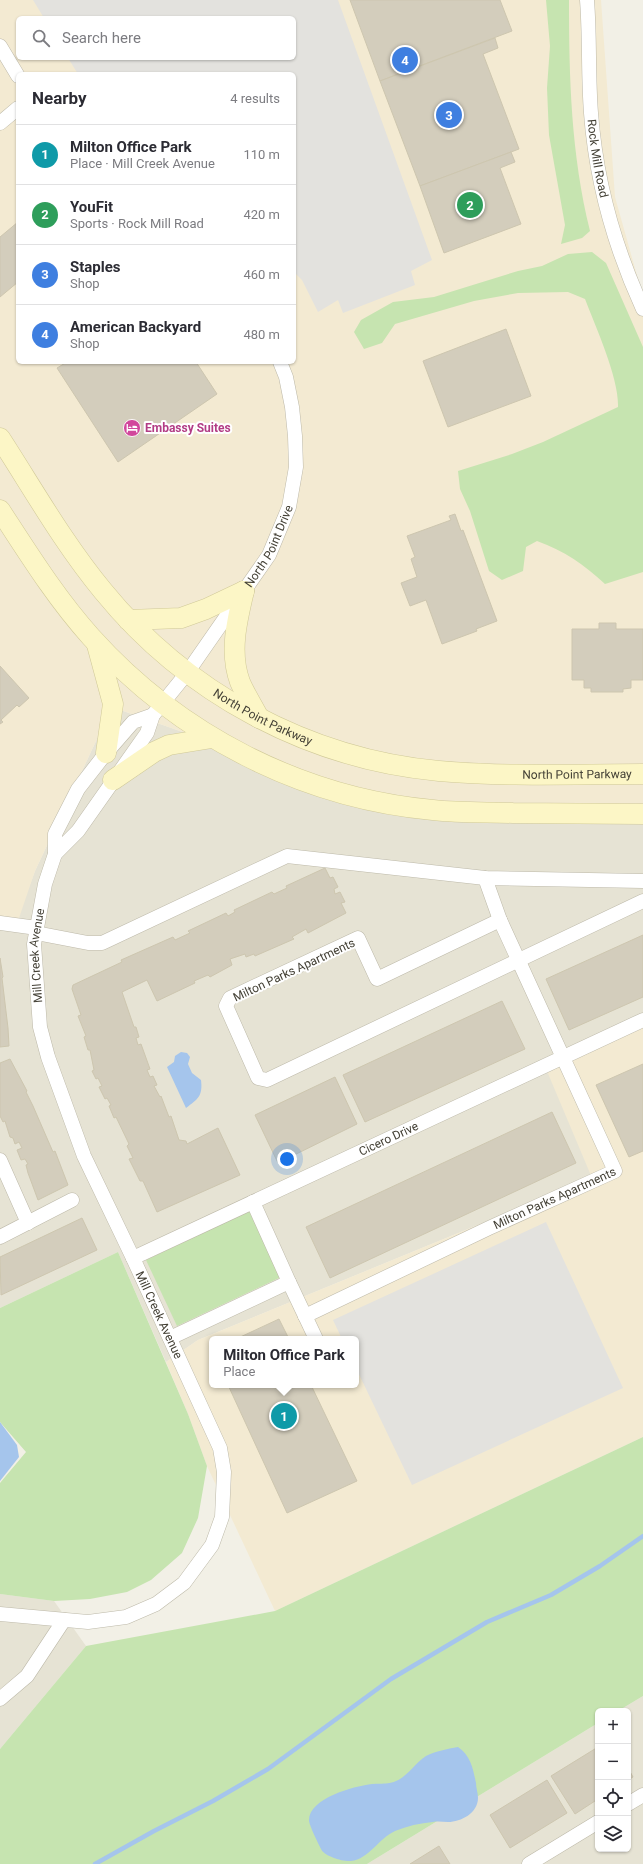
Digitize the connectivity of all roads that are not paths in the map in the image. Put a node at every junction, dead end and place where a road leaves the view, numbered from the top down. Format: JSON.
{"nodes":[{"id":1,"x":587,"y":0,"type":"edge"},
{"id":2,"x":0,"y":46,"type":"edge"},
{"id":3,"x":16,"y":73,"type":"edge"},
{"id":4,"x":16,"y":110,"type":"edge"},
{"id":5,"x":0,"y":123,"type":"edge"},
{"id":6,"x":643,"y":310,"type":"edge"},
{"id":7,"x":281,"y":364,"type":"edge"},
{"id":8,"x":0,"y":438,"type":"edge"},
{"id":9,"x":0,"y":510,"type":"edge"},
{"id":10,"x":244,"y":592,"type":"junction"},
{"id":11,"x":128,"y":620,"type":"junction"},
{"id":12,"x":96,"y":643,"type":"junction"},
{"id":13,"x":187,"y":673,"type":"junction"},
{"id":14,"x":158,"y":709,"type":"junction"},
{"id":15,"x":259,"y":718,"type":"junction"},
{"id":16,"x":212,"y":738,"type":"junction"},
{"id":17,"x":106,"y":753,"type":"junction"},
{"id":18,"x":643,"y":774,"type":"edge"},
{"id":19,"x":113,"y":780,"type":"junction"},
{"id":20,"x":643,"y":814,"type":"edge"},
{"id":21,"x":56,"y":854,"type":"junction"},
{"id":22,"x":485,"y":878,"type":"junction"},
{"id":23,"x":643,"y":881,"type":"edge"},
{"id":24,"x":643,"y":901,"type":"edge"},
{"id":25,"x":500,"y":920,"type":"junction"},
{"id":26,"x":0,"y":924,"type":"edge"},
{"id":27,"x":36,"y":930,"type":"junction"},
{"id":28,"x":519,"y":960,"type":"junction"},
{"id":29,"x":643,"y":1020,"type":"edge"},
{"id":30,"x":564,"y":1057,"type":"junction"},
{"id":31,"x":0,"y":1160,"type":"edge"},
{"id":32,"x":72,"y":1200,"type":"dead end"},
{"id":33,"x":253,"y":1202,"type":"junction"},
{"id":34,"x":28,"y":1223,"type":"junction"},
{"id":35,"x":0,"y":1237,"type":"edge"},
{"id":36,"x":133,"y":1258,"type":"junction"},
{"id":37,"x":289,"y":1282,"type":"junction"},
{"id":38,"x":305,"y":1316,"type":"junction"},
{"id":39,"x":315,"y":1336,"type":"edge"},
{"id":40,"x":170,"y":1338,"type":"junction"},
{"id":41,"x":0,"y":1614,"type":"edge"},
{"id":42,"x":64,"y":1620,"type":"junction"},
{"id":43,"x":0,"y":1699,"type":"edge"},
{"id":44,"x":643,"y":1794,"type":"edge"},
{"id":45,"x":631,"y":1802,"type":"edge"},
{"id":46,"x":595,"y":1824,"type":"edge"},
{"id":47,"x":529,"y":1864,"type":"edge"}],
"edges":[{"from":1,"to":6,"type":"street","name":"Rock Mill Road"},
{"from":2,"to":3,"type":"street"},
{"from":4,"to":5,"type":"street"},
{"from":7,"to":10,"type":"street","name":"North Point Drive"},
{"from":8,"to":11,"type":"street","name":"North Point Parkway"},
{"from":9,"to":12,"type":"street"},
{"from":10,"to":11,"type":"street"},
{"from":10,"to":13,"type":"street","name":"North Point Drive"},
{"from":10,"to":15,"type":"street"},
{"from":11,"to":13,"type":"street","name":"North Point Parkway"},
{"from":12,"to":14,"type":"street"},
{"from":12,"to":17,"type":"street"},
{"from":13,"to":14,"type":"street","name":"North Point Drive"},
{"from":13,"to":15,"type":"street","name":"North Point Parkway"},
{"from":14,"to":16,"type":"street"},
{"from":14,"to":17,"type":"street","name":"Mill Creek Avenue"},
{"from":14,"to":19,"type":"street","name":"Mill Creek Avenue"},
{"from":15,"to":18,"type":"street","name":"North Point Parkway"},
{"from":16,"to":19,"type":"street"},
{"from":16,"to":20,"type":"street"},
{"from":17,"to":21,"type":"street","name":"Mill Creek Avenue"},
{"from":19,"to":21,"type":"street","name":"Mill Creek Avenue"},
{"from":21,"to":27,"type":"street","name":"Mill Creek Avenue"},
{"from":22,"to":23,"type":"street"},
{"from":22,"to":25,"type":"street","name":"Milton Parks Apartments"},
{"from":22,"to":27,"type":"street"},
{"from":24,"to":28,"type":"street","name":"Milton Parks Apartments"},
{"from":25,"to":28,"type":"street","name":"Milton Parks Apartments"},
{"from":25,"to":28,"type":"street","name":"Milton Parks Apartments"},
{"from":26,"to":27,"type":"street"},
{"from":27,"to":36,"type":"street","name":"Mill Creek Avenue"},
{"from":28,"to":30,"type":"street","name":"Milton Parks Apartments"},
{"from":29,"to":30,"type":"street","name":"Cicero Drive"},
{"from":30,"to":33,"type":"street","name":"Cicero Drive"},
{"from":30,"to":38,"type":"street","name":"Milton Parks Apartments"},
{"from":31,"to":34,"type":"street"},
{"from":32,"to":34,"type":"street"},
{"from":33,"to":36,"type":"street","name":"Cicero Drive"},
{"from":33,"to":37,"type":"street"},
{"from":34,"to":35,"type":"street"},
{"from":36,"to":40,"type":"street","name":"Mill Creek Avenue"},
{"from":37,"to":38,"type":"street"},
{"from":37,"to":40,"type":"street"},
{"from":38,"to":39,"type":"street"},
{"from":40,"to":42,"type":"street","name":"Mill Creek Avenue"},
{"from":41,"to":42,"type":"street","name":"Mill Creek Avenue"},
{"from":42,"to":43,"type":"street"},
{"from":44,"to":45,"type":"street"},
{"from":46,"to":47,"type":"street"}]}
